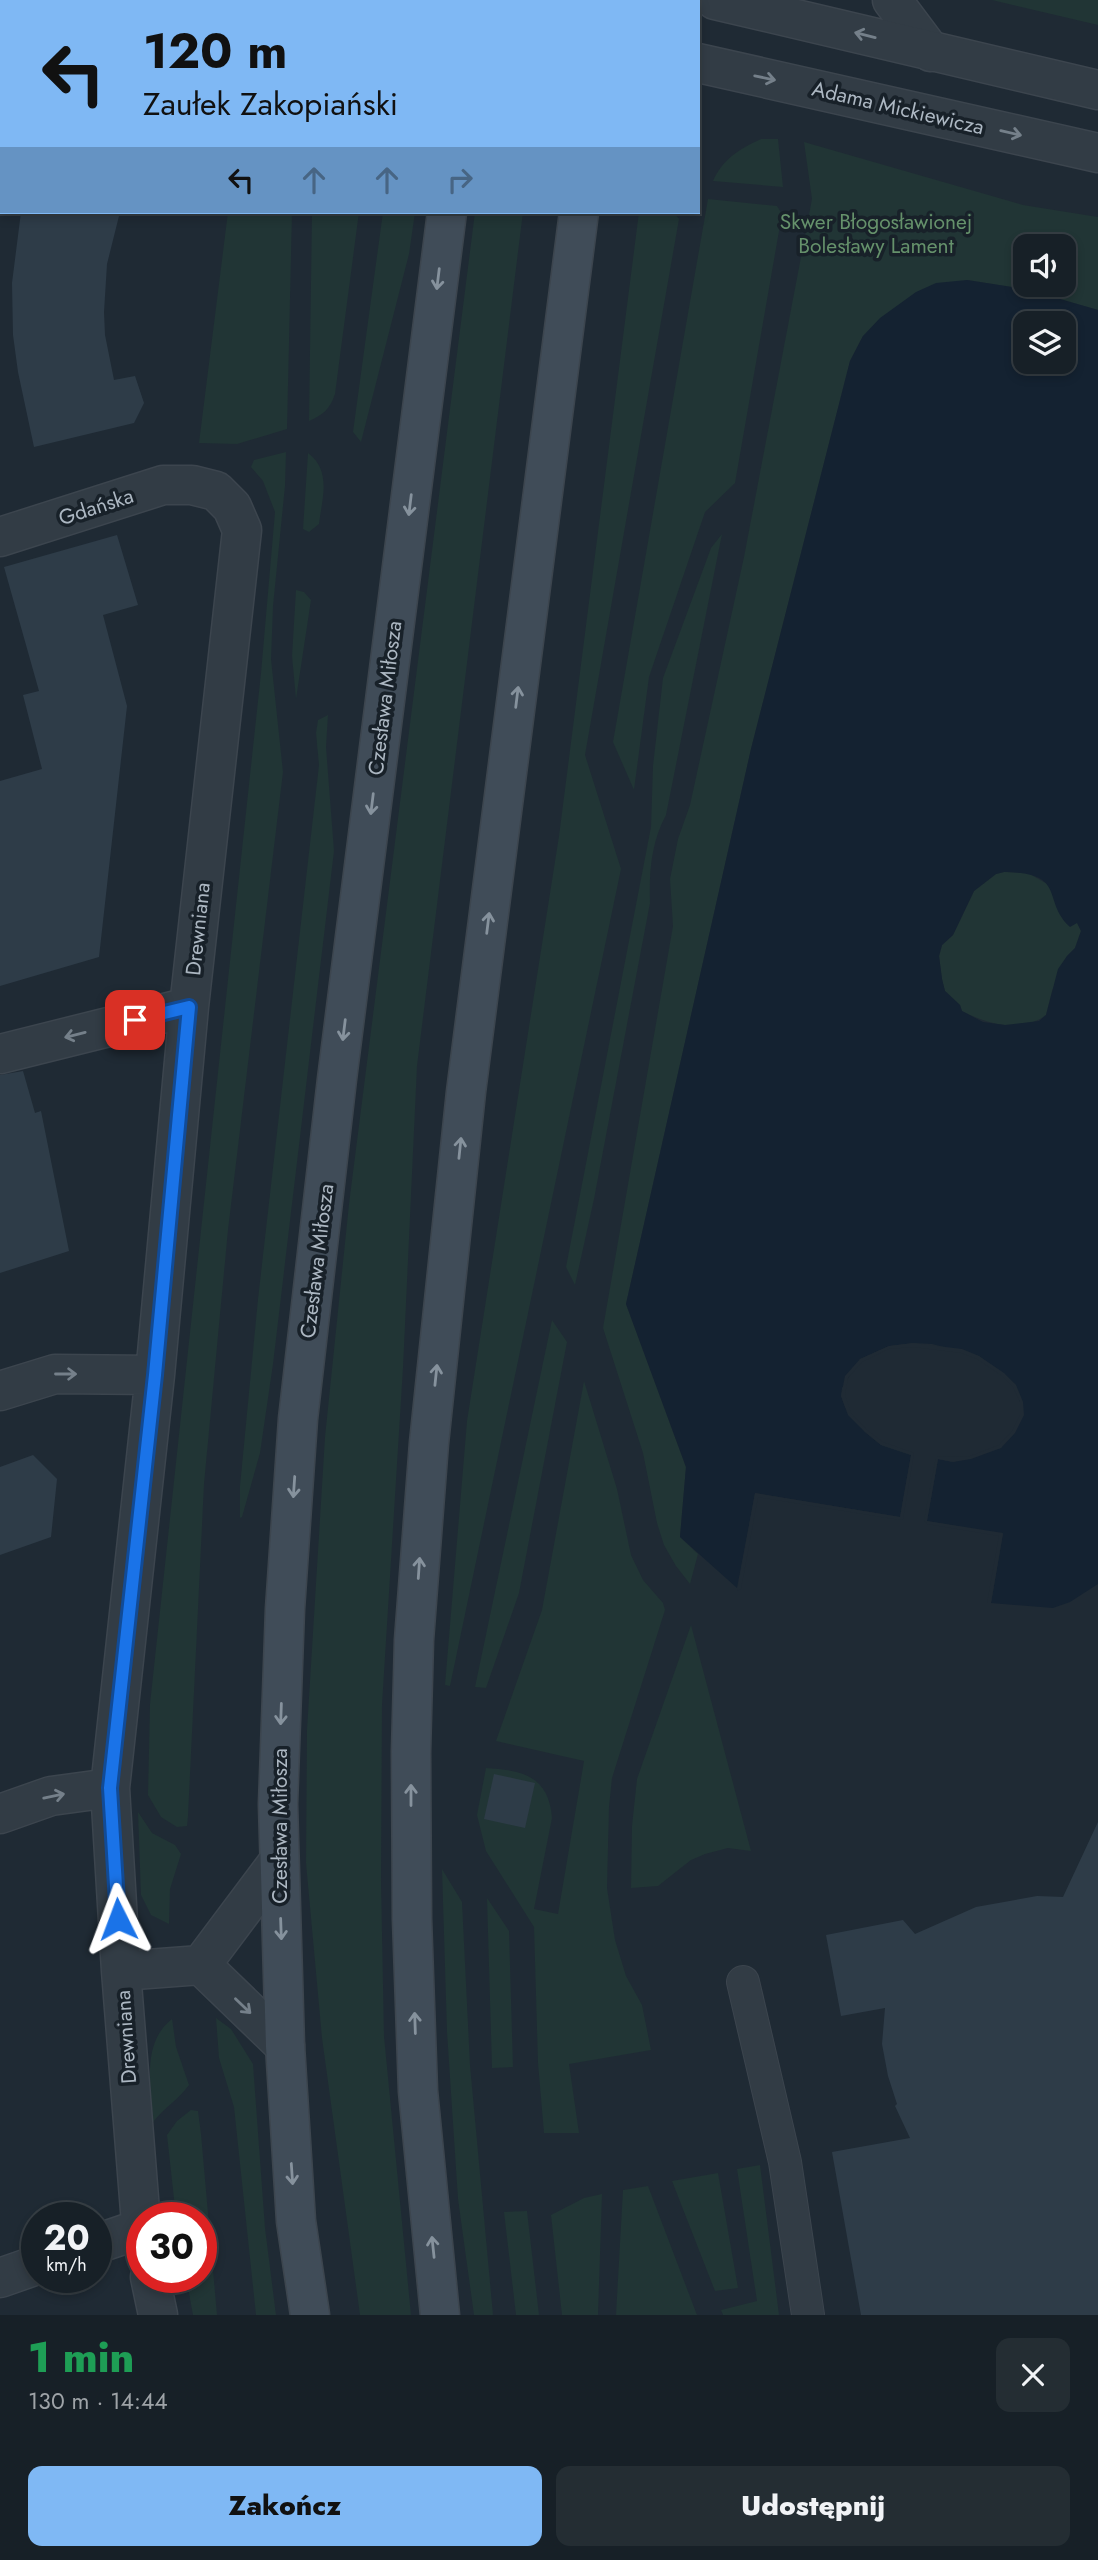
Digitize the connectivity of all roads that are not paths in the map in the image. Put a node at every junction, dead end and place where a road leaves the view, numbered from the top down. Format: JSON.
{"nodes":[{"id":1,"x":715,"y":0,"type":"edge"},
{"id":2,"x":892,"y":0,"type":"edge"},
{"id":3,"x":931,"y":52,"type":"junction"},
{"id":4,"x":700,"y":63,"type":"edge"},
{"id":5,"x":1098,"y":90,"type":"edge"},
{"id":6,"x":1098,"y":153,"type":"edge"},
{"id":7,"x":447,"y":214,"type":"edge"},
{"id":8,"x":579,"y":214,"type":"edge"},
{"id":9,"x":192,"y":485,"type":"joint"},
{"id":10,"x":0,"y":537,"type":"edge"},
{"id":11,"x":189,"y":1007,"type":"junction"},
{"id":12,"x":0,"y":1054,"type":"edge"},
{"id":13,"x":155,"y":1375,"type":"junction"},
{"id":14,"x":0,"y":1391,"type":"edge"},
{"id":15,"x":110,"y":1788,"type":"junction"},
{"id":16,"x":0,"y":1814,"type":"edge"},
{"id":17,"x":279,"y":1861,"type":"junction"},
{"id":18,"x":201,"y":1965,"type":"junction"},
{"id":19,"x":121,"y":1971,"type":"junction"},
{"id":20,"x":743,"y":1982,"type":"dead end"},
{"id":21,"x":285,"y":2046,"type":"junction"},
{"id":22,"x":139,"y":2202,"type":"edge"},
{"id":23,"x":21,"y":2271,"type":"edge"},
{"id":24,"x":0,"y":2278,"type":"edge"},
{"id":25,"x":153,"y":2293,"type":"edge"},
{"id":26,"x":158,"y":2315,"type":"edge"},
{"id":27,"x":310,"y":2315,"type":"edge"},
{"id":28,"x":440,"y":2315,"type":"edge"},
{"id":29,"x":808,"y":2315,"type":"edge"}],
"edges":[{"from":3,"to":1,"type":"street","one_way":true},
{"from":2,"to":3,"type":"street"},
{"from":3,"to":5,"type":"street"},
{"from":4,"to":6,"type":"street","name":"Adama Mickiewicza","one_way":true},
{"from":7,"to":17,"type":"main road","name":"Czesława Miłosza","one_way":true},
{"from":28,"to":8,"type":"main road","one_way":true},
{"from":9,"to":10,"type":"street","name":"Gdańska"},
{"from":9,"to":11,"type":"street","name":"Drewniana"},
{"from":11,"to":12,"type":"street","one_way":true},
{"from":11,"to":13,"type":"street","name":"Drewniana"},
{"from":14,"to":13,"type":"street","one_way":true},
{"from":13,"to":15,"type":"street","name":"Drewniana"},
{"from":16,"to":15,"type":"street","one_way":true},
{"from":15,"to":19,"type":"street","name":"Drewniana"},
{"from":17,"to":18,"type":"street"},
{"from":17,"to":21,"type":"main road","name":"Czesława Miłosza","one_way":true},
{"from":18,"to":19,"type":"street"},
{"from":18,"to":21,"type":"street","one_way":true},
{"from":19,"to":22,"type":"street","name":"Drewniana"},
{"from":20,"to":29,"type":"lane"},
{"from":21,"to":27,"type":"main road","name":"Czesława Miłosza","one_way":true},
{"from":23,"to":24,"type":"street"},
{"from":25,"to":26,"type":"street"}]}
